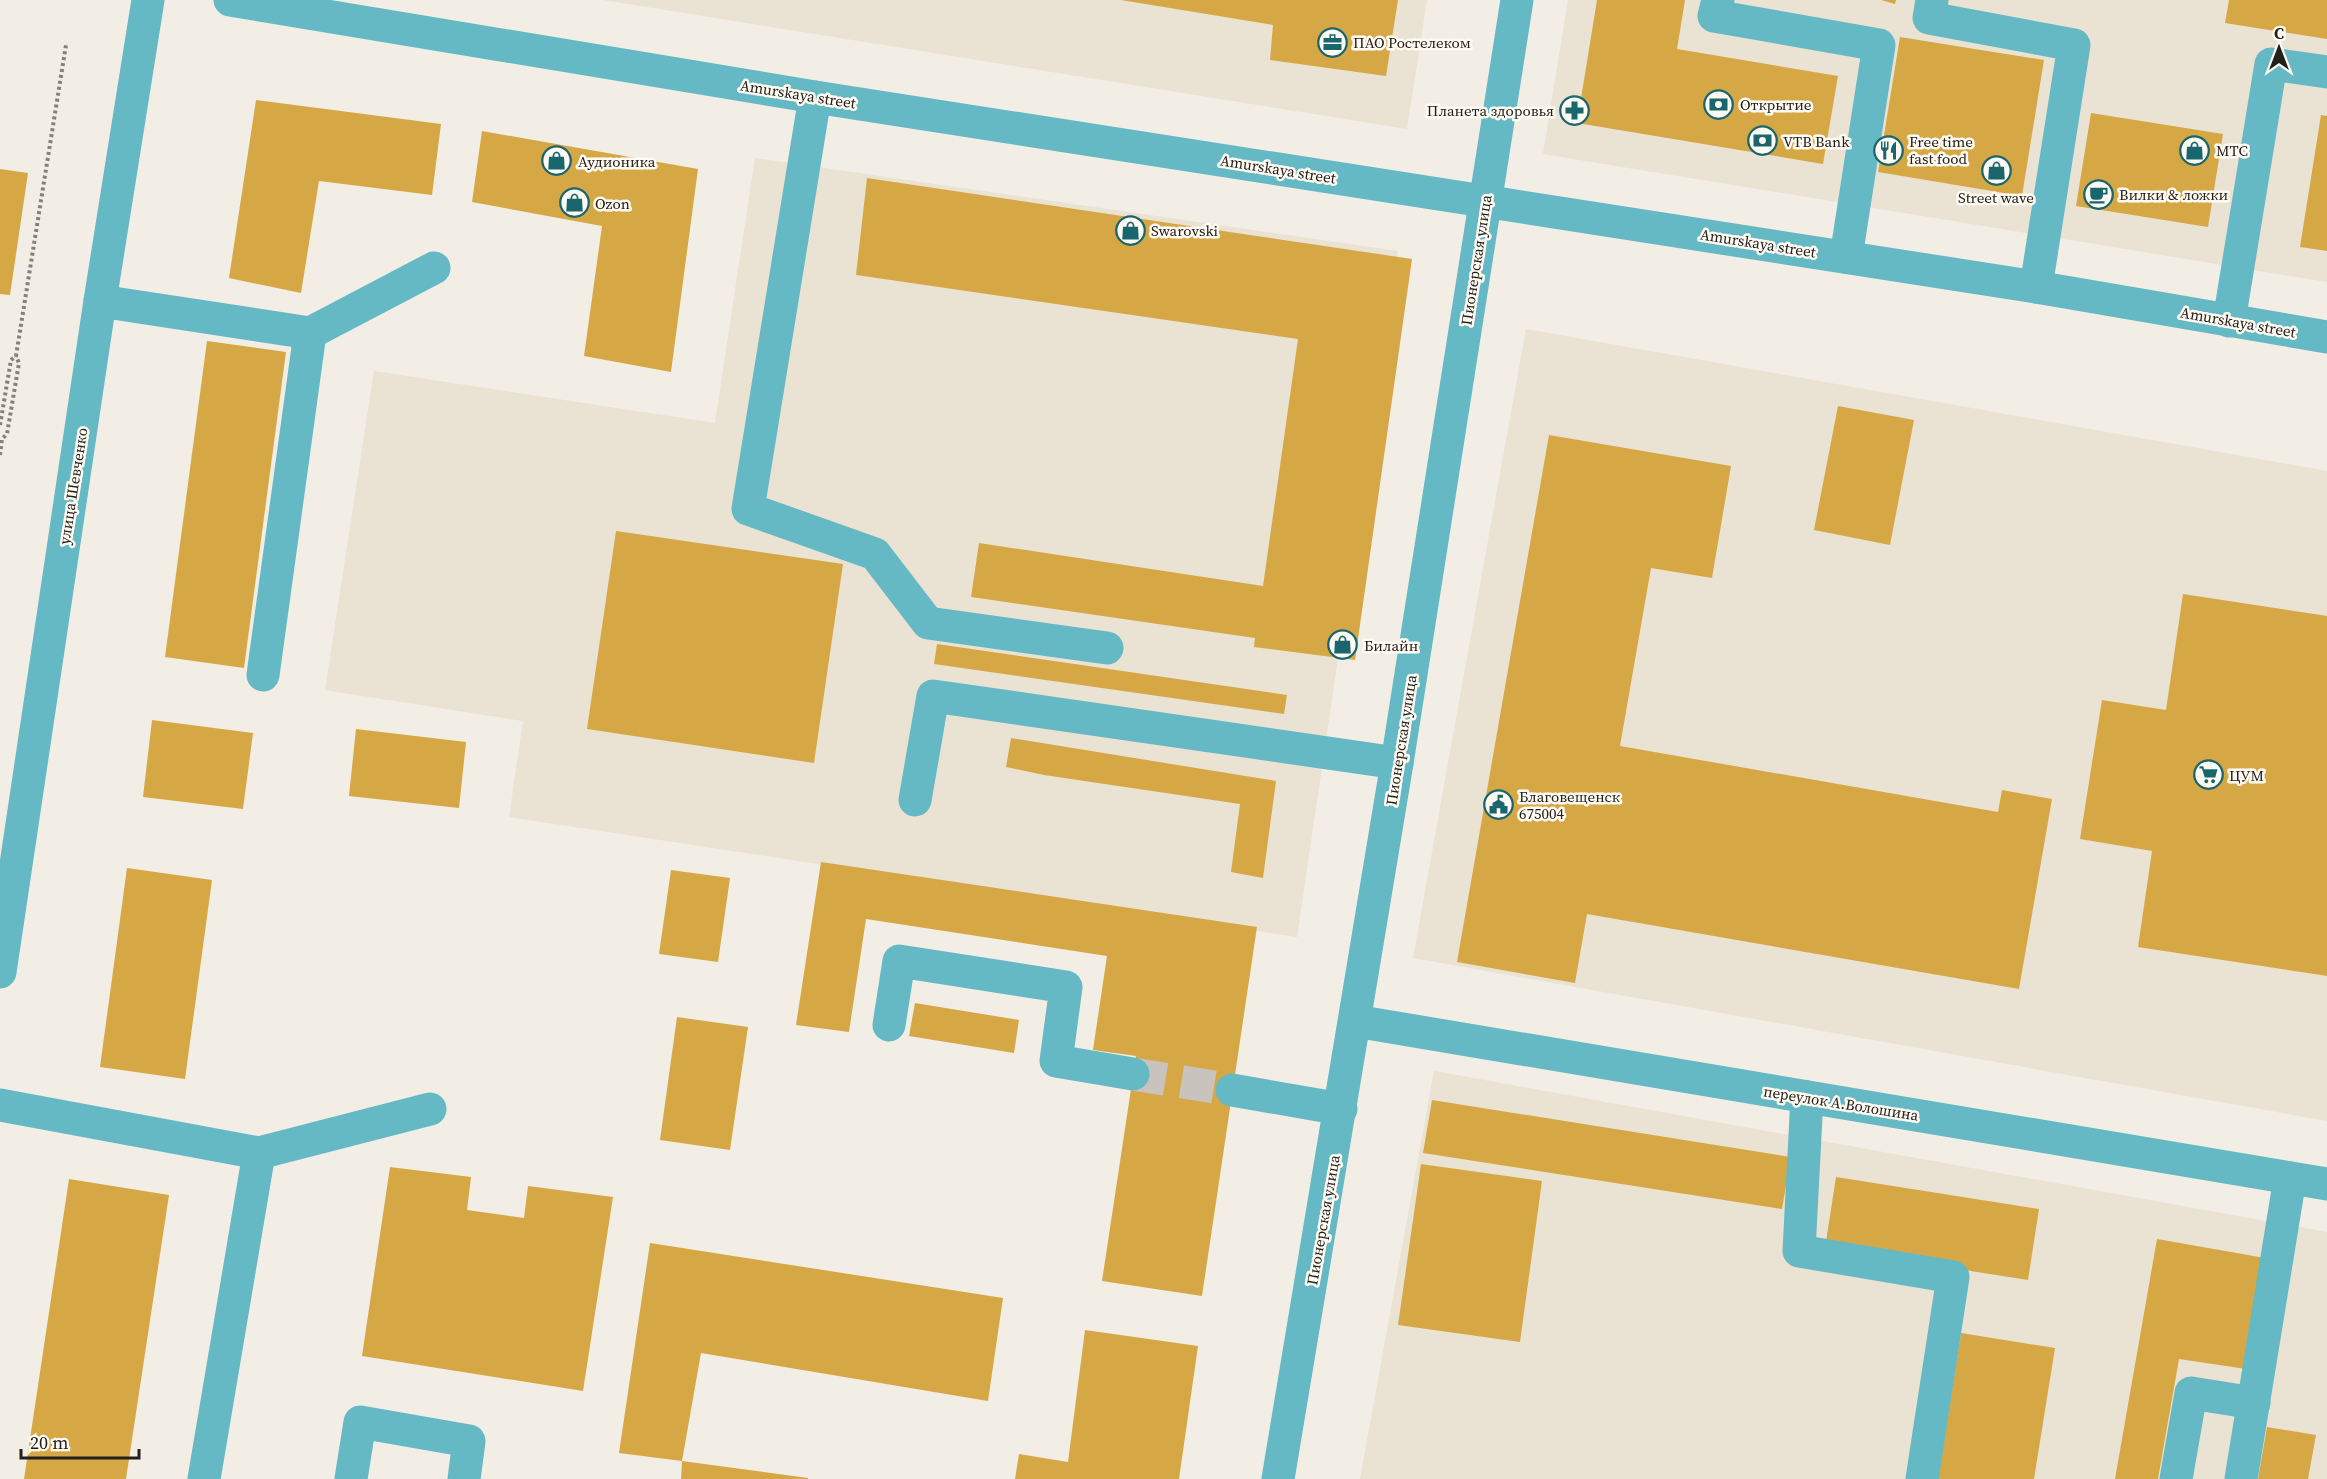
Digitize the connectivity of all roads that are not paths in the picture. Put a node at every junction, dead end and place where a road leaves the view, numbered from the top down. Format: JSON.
{"nodes":[{"id":1,"x":148,"y":0,"type":"edge"},
{"id":2,"x":230,"y":0,"type":"edge"},
{"id":3,"x":1517,"y":0,"type":"edge"},
{"id":4,"x":1718,"y":0,"type":"edge"},
{"id":5,"x":1932,"y":0,"type":"edge"},
{"id":6,"x":2327,"y":72,"type":"edge"},
{"id":7,"x":815,"y":97,"type":"junction"},
{"id":8,"x":1486,"y":201,"type":"junction"},
{"id":9,"x":1846,"y":257,"type":"junction"},
{"id":10,"x":434,"y":268,"type":"dead end"},
{"id":11,"x":2036,"y":287,"type":"junction"},
{"id":12,"x":100,"y":301,"type":"junction"},
{"id":13,"x":2229,"y":321,"type":"junction"},
{"id":14,"x":310,"y":333,"type":"junction"},
{"id":15,"x":2327,"y":337,"type":"edge"},
{"id":16,"x":1107,"y":648,"type":"dead end"},
{"id":17,"x":263,"y":675,"type":"dead end"},
{"id":18,"x":1397,"y":763,"type":"junction"},
{"id":19,"x":915,"y":800,"type":"dead end"},
{"id":20,"x":0,"y":972,"type":"edge"},
{"id":21,"x":1355,"y":1021,"type":"junction"},
{"id":22,"x":889,"y":1025,"type":"dead end"},
{"id":23,"x":1133,"y":1074,"type":"tunnel mouth"},
{"id":24,"x":1232,"y":1090,"type":"tunnel mouth"},
{"id":25,"x":1807,"y":1097,"type":"junction"},
{"id":26,"x":0,"y":1105,"type":"edge"},
{"id":27,"x":430,"y":1109,"type":"dead end"},
{"id":28,"x":1341,"y":1109,"type":"junction"},
{"id":29,"x":259,"y":1153,"type":"junction"},
{"id":30,"x":2290,"y":1178,"type":"junction"},
{"id":31,"x":2327,"y":1184,"type":"edge"},
{"id":32,"x":2254,"y":1403,"type":"junction"},
{"id":33,"x":204,"y":1479,"type":"edge"},
{"id":34,"x":351,"y":1479,"type":"edge"},
{"id":35,"x":464,"y":1479,"type":"edge"},
{"id":36,"x":1278,"y":1479,"type":"edge"},
{"id":37,"x":1922,"y":1479,"type":"edge"},
{"id":38,"x":2176,"y":1479,"type":"edge"},
{"id":39,"x":2241,"y":1479,"type":"edge"}],
"edges":[{"from":1,"to":12,"type":"street","name":"улица Шевченко"},
{"from":2,"to":7,"type":"street","name":"Amurskaya street"},
{"from":3,"to":8,"type":"street","name":"Пионерская улица"},
{"from":4,"to":9,"type":"street"},
{"from":5,"to":11,"type":"street"},
{"from":6,"to":13,"type":"street"},
{"from":7,"to":8,"type":"street","name":"Amurskaya street"},
{"from":7,"to":16,"type":"street"},
{"from":8,"to":9,"type":"street","name":"Amurskaya street"},
{"from":8,"to":18,"type":"street","name":"Пионерская улица"},
{"from":9,"to":11,"type":"street","name":"Amurskaya street"},
{"from":10,"to":14,"type":"street"},
{"from":11,"to":13,"type":"street","name":"Amurskaya street"},
{"from":12,"to":14,"type":"street"},
{"from":12,"to":20,"type":"street","name":"улица Шевченко"},
{"from":13,"to":15,"type":"street","name":"Amurskaya street"},
{"from":14,"to":17,"type":"street"},
{"from":18,"to":19,"type":"street"},
{"from":18,"to":21,"type":"street","name":"Пионерская улица"},
{"from":21,"to":25,"type":"street","name":"переулок А.Волошина"},
{"from":21,"to":28,"type":"street","name":"Пионерская улица"},
{"from":22,"to":23,"type":"street"},
{"from":24,"to":28,"type":"street"},
{"from":25,"to":30,"type":"street","name":"переулок А.Волошина"},
{"from":25,"to":37,"type":"street"},
{"from":26,"to":29,"type":"street"},
{"from":27,"to":29,"type":"street"},
{"from":28,"to":36,"type":"street","name":"Пионерская улица"},
{"from":29,"to":33,"type":"street"},
{"from":30,"to":31,"type":"street","name":"переулок А.Волошина"},
{"from":30,"to":32,"type":"street"},
{"from":32,"to":38,"type":"street"},
{"from":32,"to":39,"type":"street"},
{"from":34,"to":35,"type":"street"}]}
